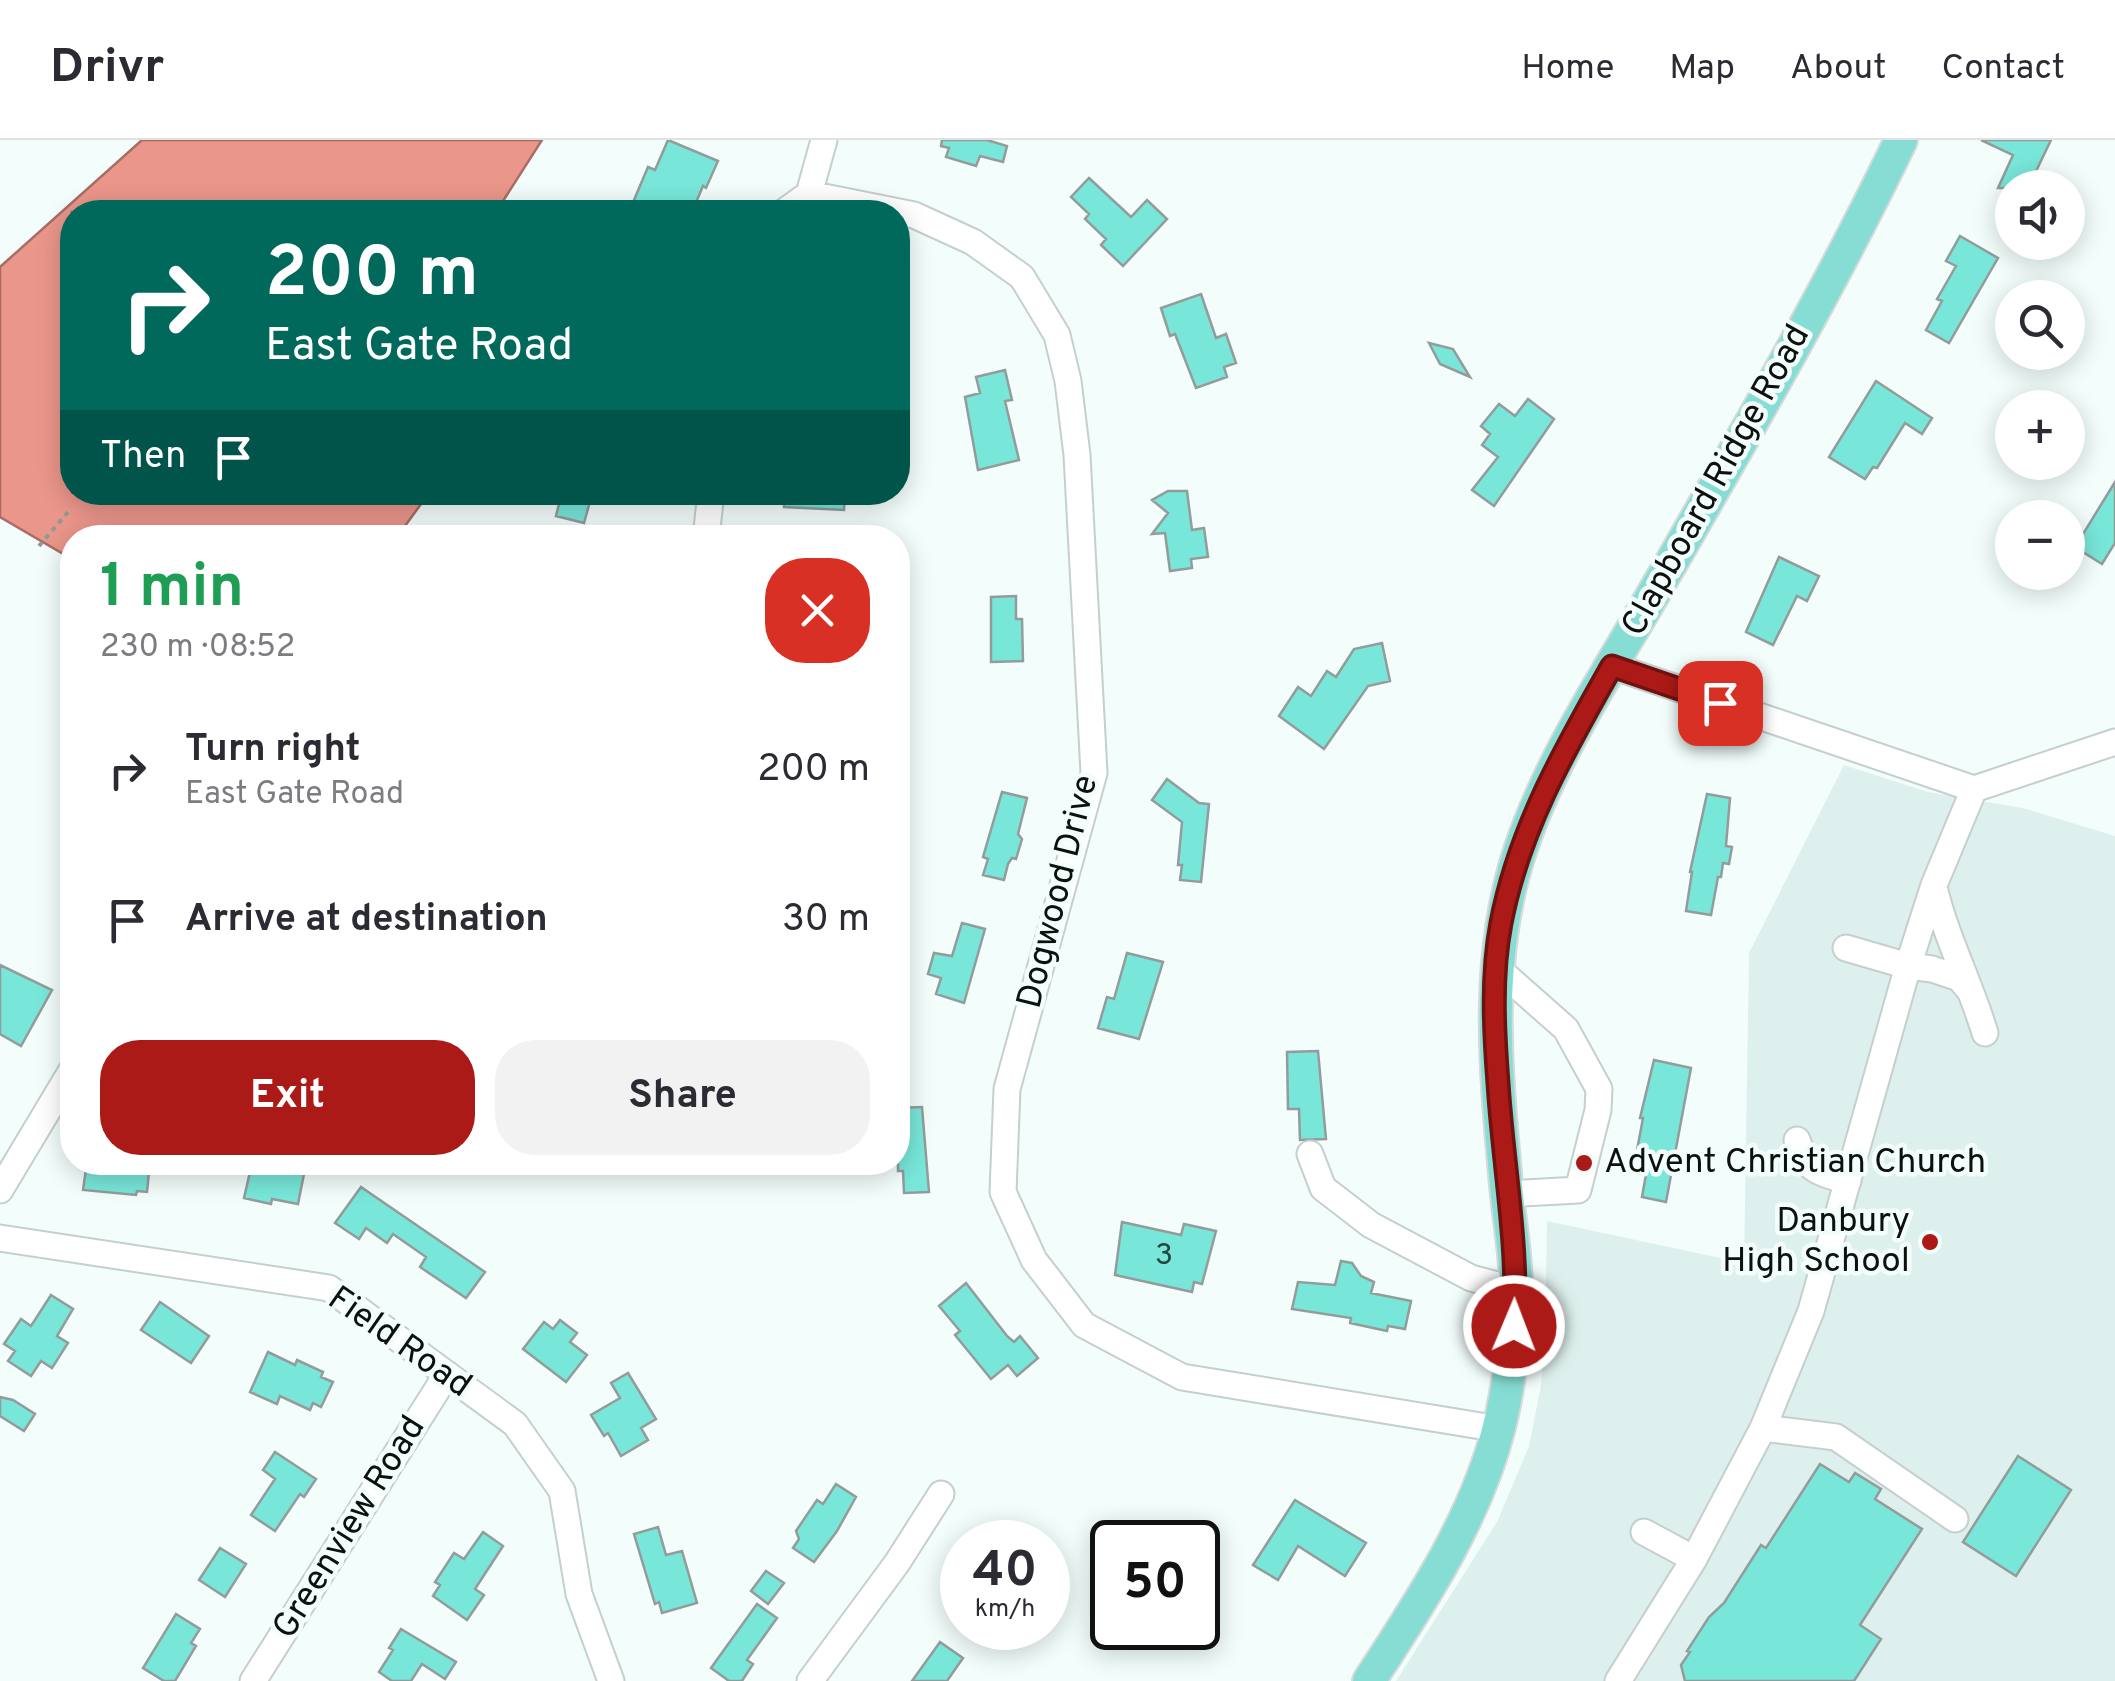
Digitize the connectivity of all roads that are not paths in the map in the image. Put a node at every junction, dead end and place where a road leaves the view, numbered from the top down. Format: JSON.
{"nodes":[{"id":1,"x":824,"y":140,"type":"edge"},
{"id":2,"x":1901,"y":140,"type":"edge"},
{"id":3,"x":809,"y":194,"type":"junction"},
{"id":4,"x":801,"y":200,"type":"edge"},
{"id":5,"x":839,"y":200,"type":"edge"},
{"id":6,"x":910,"y":214,"type":"edge"},
{"id":7,"x":1612,"y":666,"type":"junction"},
{"id":8,"x":2115,"y":742,"type":"edge"},
{"id":9,"x":1974,"y":789,"type":"junction"},
{"id":10,"x":1934,"y":885,"type":"junction"},
{"id":11,"x":1846,"y":948,"type":"dead end"},
{"id":12,"x":1908,"y":966,"type":"junction"},
{"id":13,"x":1497,"y":968,"type":"junction"},
{"id":14,"x":1973,"y":995,"type":"junction"},
{"id":15,"x":1985,"y":1033,"type":"dead end"},
{"id":16,"x":60,"y":1090,"type":"edge"},
{"id":17,"x":1796,"y":1140,"type":"dead end"},
{"id":18,"x":1310,"y":1154,"type":"dead end"},
{"id":19,"x":1848,"y":1181,"type":"junction"},
{"id":20,"x":0,"y":1190,"type":"edge"},
{"id":21,"x":1507,"y":1194,"type":"junction"},
{"id":22,"x":0,"y":1238,"type":"edge"},
{"id":23,"x":1516,"y":1290,"type":"junction"},
{"id":24,"x":447,"y":1374,"type":"junction"},
{"id":25,"x":1764,"y":1428,"type":"junction"},
{"id":26,"x":1499,"y":1429,"type":"junction"},
{"id":27,"x":941,"y":1494,"type":"dead end"},
{"id":28,"x":1955,"y":1519,"type":"dead end"},
{"id":29,"x":1644,"y":1532,"type":"dead end"},
{"id":30,"x":1694,"y":1559,"type":"junction"},
{"id":31,"x":253,"y":1681,"type":"edge"},
{"id":32,"x":611,"y":1681,"type":"edge"},
{"id":33,"x":810,"y":1681,"type":"edge"},
{"id":34,"x":1368,"y":1681,"type":"edge"},
{"id":35,"x":1618,"y":1681,"type":"edge"}],
"edges":[{"from":1,"to":3,"type":"street"},
{"from":2,"to":7,"type":"main road","name":"Clapboard Ridge Road"},
{"from":3,"to":4,"type":"street"},
{"from":3,"to":5,"type":"street","name":"Dogwood Drive"},
{"from":6,"to":26,"type":"street","name":"Dogwood Drive"},
{"from":7,"to":9,"type":"street"},
{"from":7,"to":13,"type":"main road","name":"Clapboard Ridge Road"},
{"from":8,"to":9,"type":"street"},
{"from":9,"to":10,"type":"street"},
{"from":10,"to":12,"type":"street"},
{"from":10,"to":14,"type":"street"},
{"from":11,"to":12,"type":"street"},
{"from":12,"to":14,"type":"street"},
{"from":12,"to":19,"type":"street"},
{"from":13,"to":21,"type":"main road","name":"Clapboard Ridge Road"},
{"from":13,"to":21,"type":"street"},
{"from":14,"to":15,"type":"street"},
{"from":16,"to":20,"type":"street"},
{"from":17,"to":19,"type":"street"},
{"from":18,"to":23,"type":"street"},
{"from":19,"to":25,"type":"street"},
{"from":21,"to":23,"type":"main road","name":"Clapboard Ridge Road"},
{"from":22,"to":24,"type":"street","name":"Field Road"},
{"from":23,"to":26,"type":"main road","name":"Clapboard Ridge Road"},
{"from":24,"to":31,"type":"street","name":"Greenview Road"},
{"from":24,"to":32,"type":"street","name":"Field Road"},
{"from":25,"to":28,"type":"street"},
{"from":25,"to":30,"type":"street"},
{"from":26,"to":34,"type":"main road","name":"Clapboard Ridge Road"},
{"from":27,"to":33,"type":"street"},
{"from":29,"to":30,"type":"street"},
{"from":30,"to":35,"type":"street"}]}
